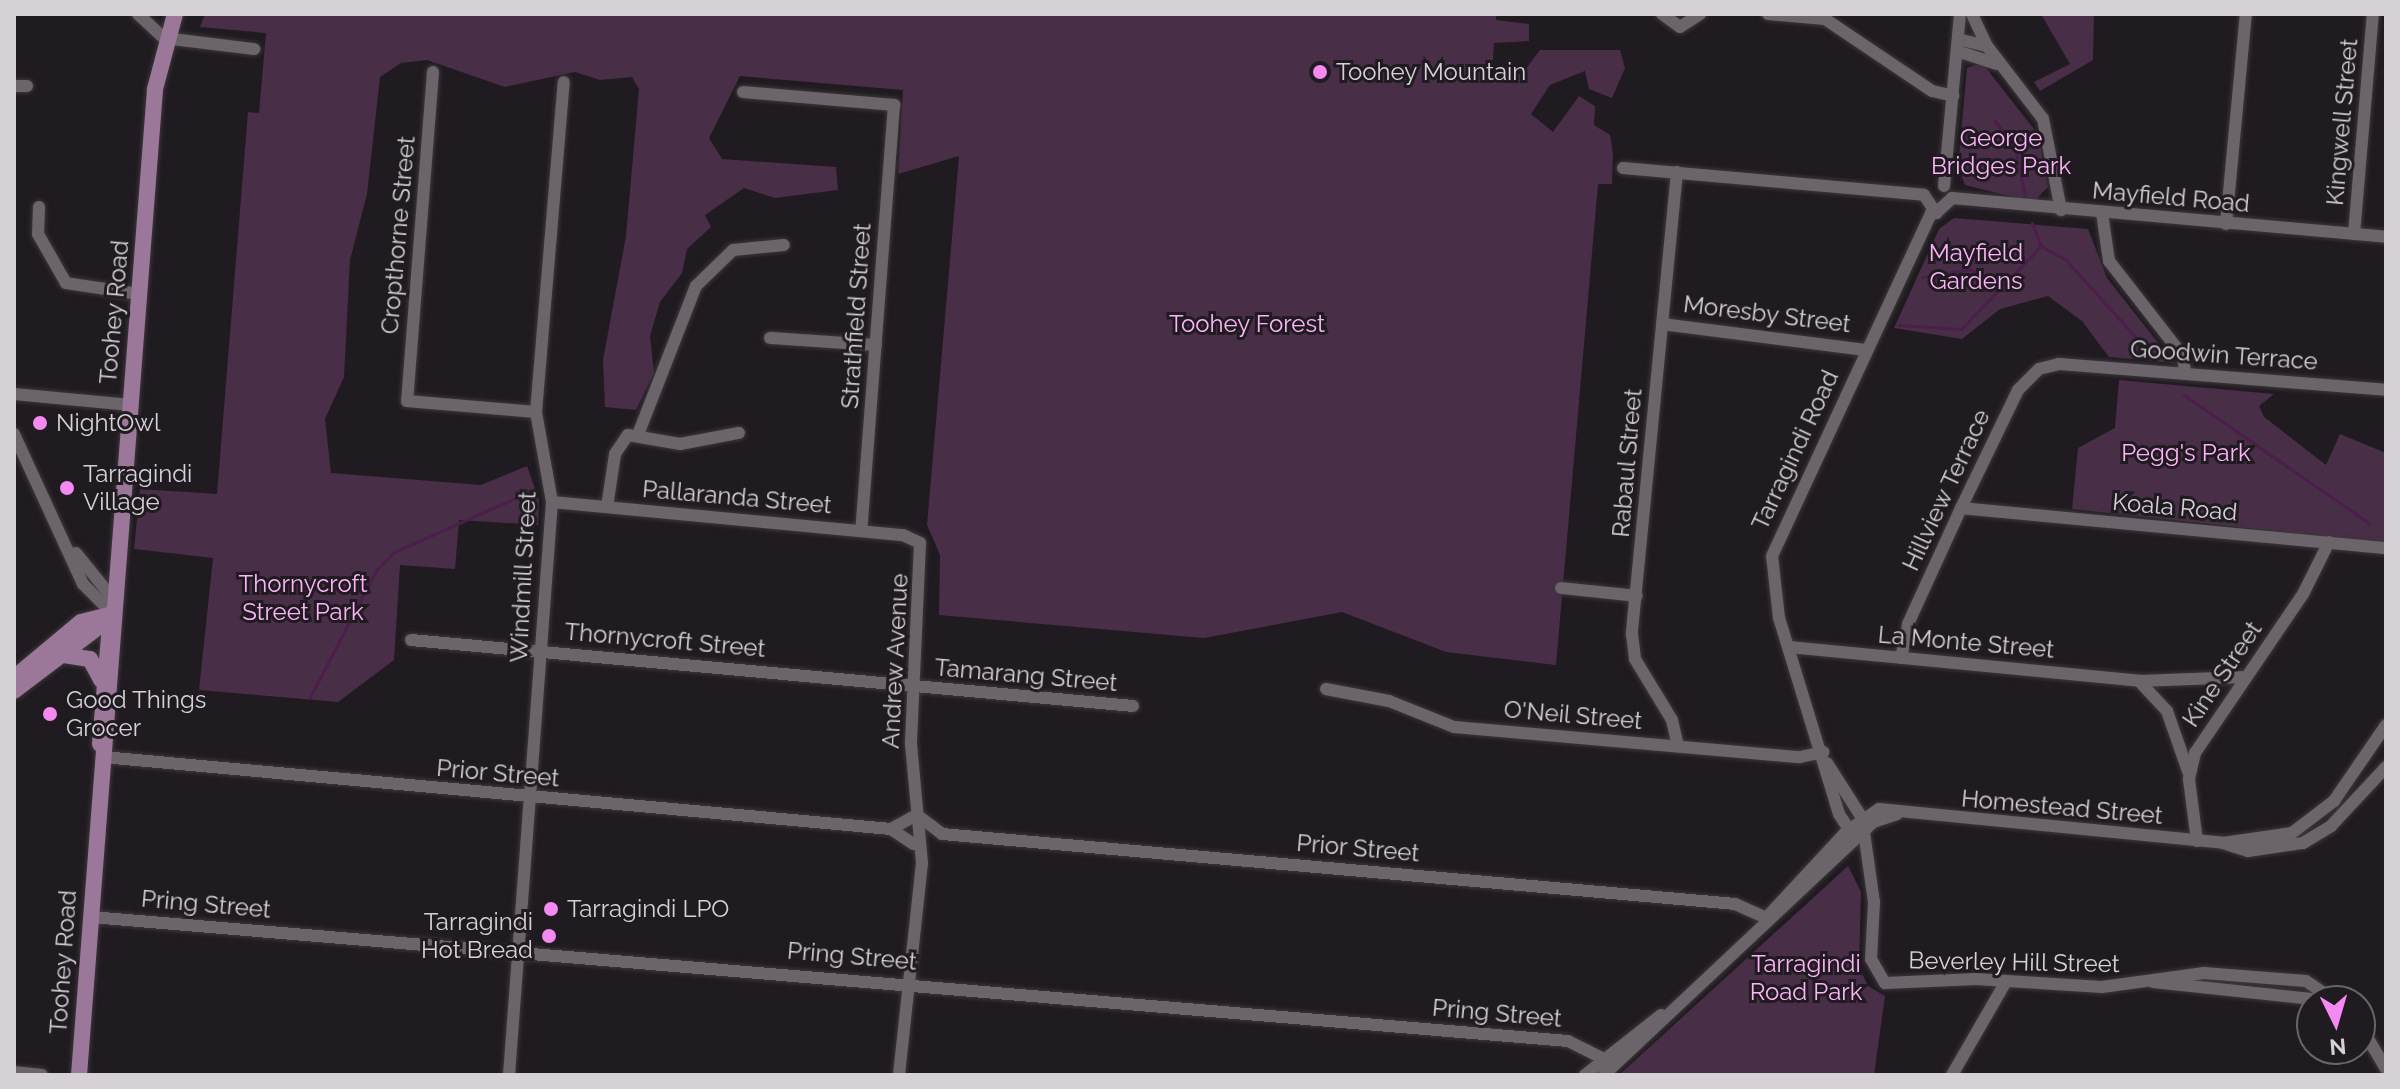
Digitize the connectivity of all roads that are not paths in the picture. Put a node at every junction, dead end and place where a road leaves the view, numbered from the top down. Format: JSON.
{"nodes":[{"id":1,"x":138,"y":14,"type":"edge"},
{"id":2,"x":175,"y":14,"type":"edge"},
{"id":3,"x":1662,"y":14,"type":"edge"},
{"id":4,"x":1700,"y":14,"type":"edge"},
{"id":5,"x":1768,"y":14,"type":"edge"},
{"id":6,"x":1960,"y":14,"type":"edge"},
{"id":7,"x":1972,"y":14,"type":"edge"},
{"id":8,"x":2246,"y":14,"type":"edge"},
{"id":9,"x":2373,"y":14,"type":"edge"},
{"id":10,"x":1828,"y":17,"type":"edge"},
{"id":11,"x":164,"y":38,"type":"junction"},
{"id":12,"x":1958,"y":45,"type":"junction"},
{"id":13,"x":1987,"y":46,"type":"junction"},
{"id":14,"x":254,"y":49,"type":"dead end"},
{"id":15,"x":2000,"y":66,"type":"junction"},
{"id":16,"x":433,"y":72,"type":"dead end"},
{"id":17,"x":564,"y":82,"type":"dead end"},
{"id":18,"x":743,"y":92,"type":"dead end"},
{"id":19,"x":1953,"y":96,"type":"junction"},
{"id":20,"x":1623,"y":168,"type":"dead end"},
{"id":21,"x":1677,"y":172,"type":"junction"},
{"id":22,"x":1944,"y":186,"type":"junction"},
{"id":23,"x":1924,"y":195,"type":"junction"},
{"id":24,"x":1952,"y":198,"type":"junction"},
{"id":25,"x":39,"y":207,"type":"dead end"},
{"id":26,"x":2061,"y":210,"type":"junction"},
{"id":27,"x":1932,"y":211,"type":"junction"},
{"id":28,"x":2102,"y":213,"type":"junction"},
{"id":29,"x":2226,"y":224,"type":"junction"},
{"id":30,"x":2354,"y":234,"type":"junction"},
{"id":31,"x":2386,"y":237,"type":"edge"},
{"id":32,"x":784,"y":245,"type":"dead end"},
{"id":33,"x":139,"y":294,"type":"junction"},
{"id":34,"x":1662,"y":324,"type":"junction"},
{"id":35,"x":770,"y":338,"type":"dead end"},
{"id":36,"x":876,"y":345,"type":"junction"},
{"id":37,"x":1865,"y":350,"type":"junction"},
{"id":38,"x":2059,"y":364,"type":"joint"},
{"id":39,"x":2185,"y":373,"type":"junction"},
{"id":40,"x":2386,"y":390,"type":"edge"},
{"id":41,"x":14,"y":394,"type":"edge"},
{"id":42,"x":130,"y":405,"type":"junction"},
{"id":43,"x":536,"y":412,"type":"junction"},
{"id":44,"x":639,"y":432,"type":"junction"},
{"id":45,"x":739,"y":433,"type":"dead end"},
{"id":46,"x":14,"y":434,"type":"edge"},
{"id":47,"x":552,"y":502,"type":"junction"},
{"id":48,"x":607,"y":507,"type":"junction"},
{"id":49,"x":1961,"y":508,"type":"junction"},
{"id":50,"x":861,"y":531,"type":"junction"},
{"id":51,"x":917,"y":540,"type":"joint"},
{"id":52,"x":2329,"y":542,"type":"junction"},
{"id":53,"x":2386,"y":548,"type":"edge"},
{"id":54,"x":1561,"y":588,"type":"dead end"},
{"id":55,"x":1637,"y":596,"type":"junction"},
{"id":56,"x":113,"y":610,"type":"junction"},
{"id":57,"x":411,"y":640,"type":"dead end"},
{"id":58,"x":1789,"y":647,"type":"junction"},
{"id":59,"x":541,"y":651,"type":"junction"},
{"id":60,"x":61,"y":656,"type":"junction"},
{"id":61,"x":1901,"y":658,"type":"junction"},
{"id":62,"x":2245,"y":677,"type":"junction"},
{"id":63,"x":14,"y":678,"type":"edge"},
{"id":64,"x":101,"y":681,"type":"junction"},
{"id":65,"x":2139,"y":681,"type":"junction"},
{"id":66,"x":914,"y":686,"type":"junction"},
{"id":67,"x":1326,"y":689,"type":"dead end"},
{"id":68,"x":14,"y":691,"type":"edge"},
{"id":69,"x":1133,"y":706,"type":"dead end"},
{"id":70,"x":2386,"y":725,"type":"edge"},
{"id":71,"x":2382,"y":736,"type":"edge"},
{"id":72,"x":1678,"y":746,"type":"junction"},
{"id":73,"x":103,"y":757,"type":"junction"},
{"id":74,"x":1825,"y":758,"type":"junction"},
{"id":75,"x":2386,"y":767,"type":"edge"},
{"id":76,"x":2188,"y":771,"type":"junction"},
{"id":77,"x":529,"y":798,"type":"junction"},
{"id":78,"x":1897,"y":814,"type":"junction"},
{"id":79,"x":917,"y":818,"type":"junction"},
{"id":80,"x":1862,"y":818,"type":"junction"},
{"id":81,"x":891,"y":829,"type":"junction"},
{"id":82,"x":942,"y":834,"type":"junction"},
{"id":83,"x":1853,"y":834,"type":"junction"},
{"id":84,"x":2197,"y":841,"type":"junction"},
{"id":85,"x":2223,"y":843,"type":"junction"},
{"id":86,"x":918,"y":846,"type":"junction"},
{"id":87,"x":91,"y":917,"type":"junction"},
{"id":88,"x":1766,"y":918,"type":"junction"},
{"id":89,"x":519,"y":952,"type":"junction"},
{"id":90,"x":907,"y":983,"type":"junction"},
{"id":91,"x":2004,"y":985,"type":"junction"},
{"id":92,"x":2296,"y":997,"type":"edge"},
{"id":93,"x":1663,"y":1014,"type":"junction"},
{"id":94,"x":1604,"y":1059,"type":"junction"},
{"id":95,"x":14,"y":1072,"type":"edge"},
{"id":96,"x":42,"y":1075,"type":"edge"},
{"id":97,"x":79,"y":1075,"type":"edge"},
{"id":98,"x":509,"y":1075,"type":"edge"},
{"id":99,"x":899,"y":1075,"type":"edge"},
{"id":100,"x":1585,"y":1075,"type":"edge"},
{"id":101,"x":1604,"y":1075,"type":"edge"},
{"id":102,"x":1952,"y":1075,"type":"edge"}],
"edges":[{"from":1,"to":11,"type":"street"},
{"from":2,"to":11,"type":"main road","name":"Toohey Road"},
{"from":3,"to":4,"type":"street"},
{"from":5,"to":10,"type":"street"},
{"from":6,"to":12,"type":"street"},
{"from":7,"to":13,"type":"street"},
{"from":8,"to":29,"type":"street"},
{"from":9,"to":30,"type":"street","name":"Kingwell Street"},
{"from":10,"to":19,"type":"street"},
{"from":11,"to":14,"type":"street"},
{"from":11,"to":33,"type":"main road","name":"Toohey Road"},
{"from":12,"to":13,"type":"street"},
{"from":12,"to":15,"type":"street"},
{"from":12,"to":19,"type":"street"},
{"from":13,"to":15,"type":"street"},
{"from":15,"to":26,"type":"street"},
{"from":16,"to":43,"type":"street","name":"Cropthorne Street"},
{"from":17,"to":43,"type":"street","name":"Windmill Street"},
{"from":18,"to":36,"type":"street","name":"Strathfield Street"},
{"from":19,"to":22,"type":"street"},
{"from":20,"to":21,"type":"street"},
{"from":21,"to":23,"type":"street"},
{"from":21,"to":34,"type":"street","name":"Rabaul Street"},
{"from":22,"to":23,"type":"street"},
{"from":22,"to":24,"type":"street"},
{"from":23,"to":27,"type":"street"},
{"from":24,"to":26,"type":"street","name":"Mayfield Road"},
{"from":24,"to":27,"type":"street"},
{"from":25,"to":33,"type":"street"},
{"from":26,"to":28,"type":"street","name":"Mayfield Road"},
{"from":27,"to":37,"type":"street","name":"Tarragindi Road"},
{"from":28,"to":29,"type":"street","name":"Mayfield Road"},
{"from":28,"to":39,"type":"street"},
{"from":29,"to":30,"type":"street","name":"Mayfield Road"},
{"from":30,"to":31,"type":"street","name":"Mayfield Road"},
{"from":32,"to":44,"type":"street"},
{"from":33,"to":42,"type":"main road","name":"Toohey Road"},
{"from":34,"to":37,"type":"street","name":"Moresby Street"},
{"from":34,"to":55,"type":"street","name":"Rabaul Street"},
{"from":35,"to":36,"type":"street"},
{"from":36,"to":50,"type":"street","name":"Strathfield Street"},
{"from":37,"to":58,"type":"street","name":"Tarragindi Road"},
{"from":38,"to":39,"type":"street","name":"Goodwin Terrace"},
{"from":38,"to":49,"type":"street","name":"Hillview Terrace"},
{"from":39,"to":40,"type":"street","name":"Goodwin Terrace"},
{"from":41,"to":42,"type":"street"},
{"from":42,"to":56,"type":"main road","name":"Toohey Road"},
{"from":43,"to":47,"type":"street","name":"Windmill Street"},
{"from":44,"to":45,"type":"street"},
{"from":44,"to":48,"type":"street"},
{"from":46,"to":56,"type":"street"},
{"from":47,"to":48,"type":"street","name":"Pallaranda Street"},
{"from":47,"to":59,"type":"street","name":"Windmill Street"},
{"from":48,"to":50,"type":"street","name":"Pallaranda Street"},
{"from":49,"to":52,"type":"street","name":"Koala Road"},
{"from":49,"to":61,"type":"street","name":"Hillview Terrace"},
{"from":50,"to":51,"type":"street","name":"Pallaranda Street"},
{"from":51,"to":66,"type":"street","name":"Andrew Avenue"},
{"from":52,"to":53,"type":"street","name":"Koala Road"},
{"from":52,"to":62,"type":"street","name":"Kine Street"},
{"from":54,"to":55,"type":"street"},
{"from":55,"to":72,"type":"street","name":"Rabaul Street"},
{"from":56,"to":60,"type":"main road"},
{"from":56,"to":63,"type":"main road"},
{"from":56,"to":64,"type":"main road","name":"Toohey Road"},
{"from":56,"to":73,"type":"main road","name":"Toohey Road"},
{"from":57,"to":59,"type":"street","name":"Thornycroft Street"},
{"from":58,"to":61,"type":"street","name":"La Monte Street"},
{"from":58,"to":74,"type":"street","name":"Tarragindi Road"},
{"from":59,"to":66,"type":"street","name":"Thornycroft Street"},
{"from":59,"to":77,"type":"street","name":"Windmill Street"},
{"from":60,"to":64,"type":"main road"},
{"from":60,"to":68,"type":"main road"},
{"from":61,"to":65,"type":"street","name":"La Monte Street"},
{"from":62,"to":65,"type":"street","name":"La Monte Street"},
{"from":62,"to":76,"type":"street","name":"Kine Street"},
{"from":64,"to":73,"type":"main road","name":"Toohey Road"},
{"from":65,"to":76,"type":"street"},
{"from":66,"to":69,"type":"street","name":"Tamarang Street"},
{"from":66,"to":79,"type":"street","name":"Andrew Avenue"},
{"from":67,"to":72,"type":"street","name":"O'Neil Street"},
{"from":70,"to":71,"type":"street","name":"Homestead Street"},
{"from":71,"to":85,"type":"street","name":"Homestead Street"},
{"from":72,"to":74,"type":"street","name":"O'Neil Street"},
{"from":73,"to":77,"type":"street","name":"Prior Street"},
{"from":73,"to":87,"type":"main road","name":"Toohey Road"},
{"from":74,"to":80,"type":"street","name":"Tarragindi Road"},
{"from":74,"to":83,"type":"street","name":"Tarragindi Road"},
{"from":75,"to":85,"type":"street","name":"Homestead Street"},
{"from":76,"to":84,"type":"street"},
{"from":77,"to":81,"type":"street","name":"Prior Street"},
{"from":77,"to":89,"type":"street","name":"Windmill Street"},
{"from":78,"to":80,"type":"street","name":"Homestead Street"},
{"from":78,"to":83,"type":"street"},
{"from":78,"to":84,"type":"street","name":"Homestead Street"},
{"from":79,"to":81,"type":"street"},
{"from":79,"to":82,"type":"street"},
{"from":79,"to":86,"type":"street","name":"Andrew Avenue"},
{"from":80,"to":83,"type":"street"},
{"from":81,"to":86,"type":"street","name":"Prior Street"},
{"from":82,"to":86,"type":"street"},
{"from":82,"to":88,"type":"street","name":"Prior Street"},
{"from":83,"to":88,"type":"street"},
{"from":83,"to":91,"type":"street","name":"Beverley Hill Street"},
{"from":84,"to":85,"type":"street","name":"Homestead Street"},
{"from":86,"to":90,"type":"street","name":"Andrew Avenue"},
{"from":87,"to":89,"type":"street","name":"Pring Street"},
{"from":87,"to":97,"type":"main road","name":"Toohey Road"},
{"from":88,"to":93,"type":"street"},
{"from":89,"to":90,"type":"street","name":"Pring Street"},
{"from":89,"to":98,"type":"street","name":"Windmill Street"},
{"from":90,"to":94,"type":"street","name":"Pring Street"},
{"from":90,"to":99,"type":"street","name":"Andrew Avenue"},
{"from":91,"to":92,"type":"street","name":"Beverley Hill Street"},
{"from":91,"to":102,"type":"street"},
{"from":93,"to":94,"type":"street"},
{"from":93,"to":101,"type":"street"},
{"from":94,"to":100,"type":"street"},
{"from":95,"to":96,"type":"street"}]}
